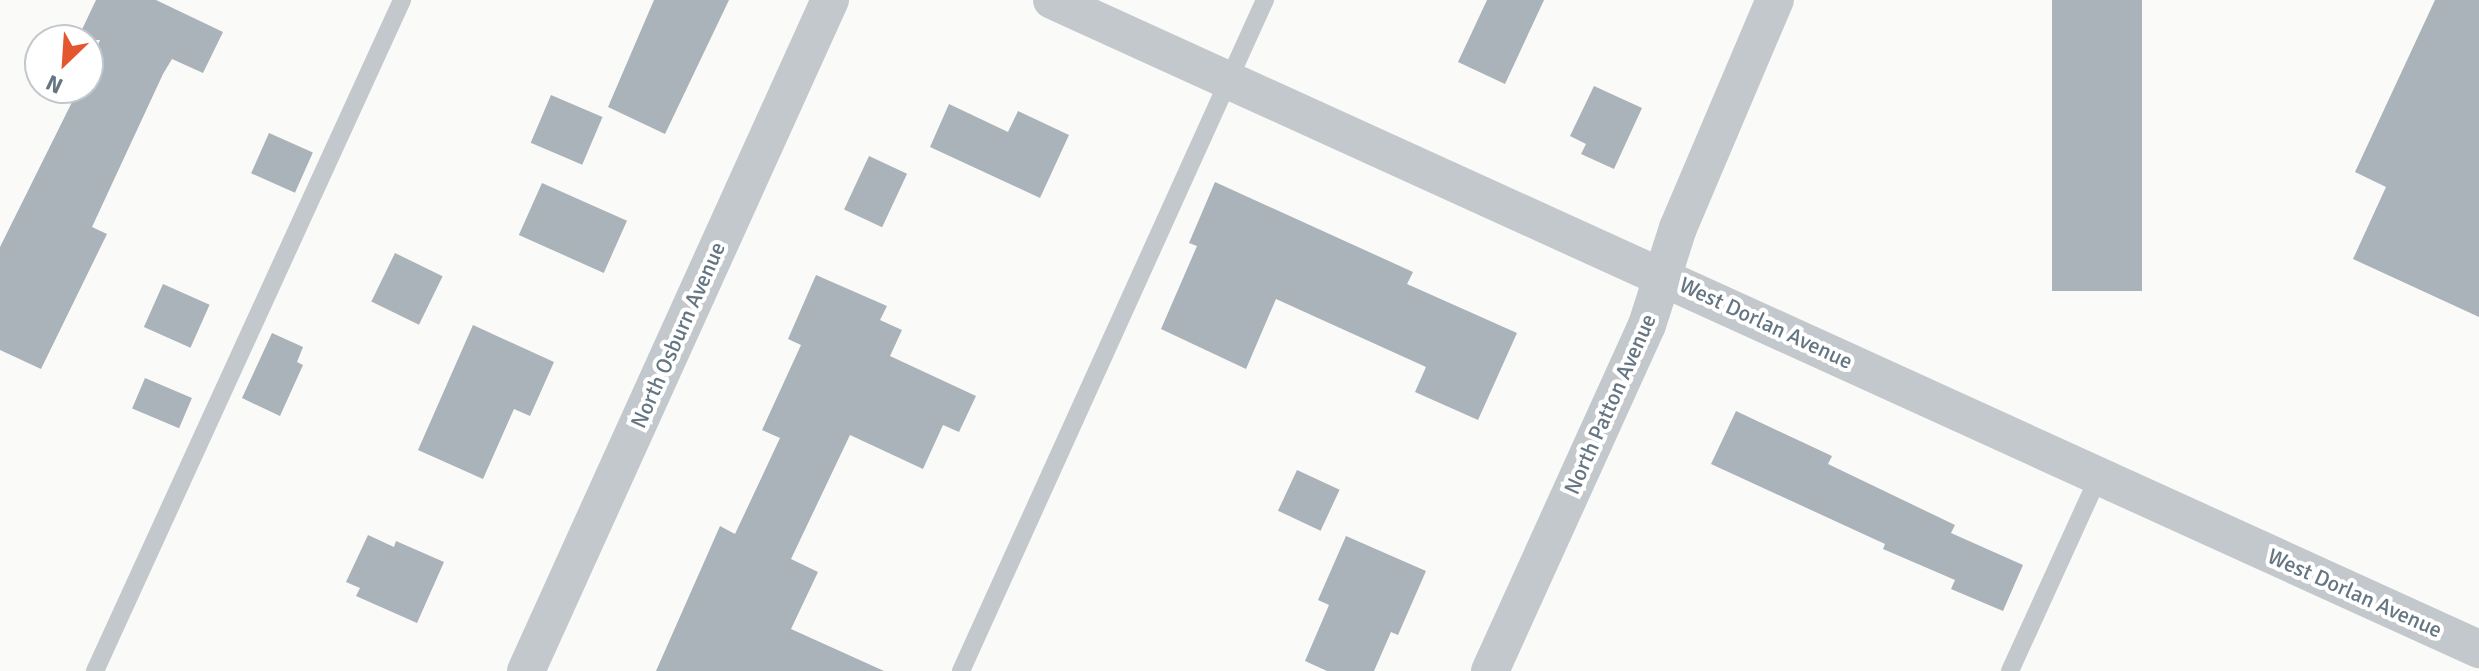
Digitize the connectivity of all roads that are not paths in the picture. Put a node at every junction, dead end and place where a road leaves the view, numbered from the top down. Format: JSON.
{"nodes":[{"id":1,"x":402,"y":0,"type":"edge"},
{"id":2,"x":830,"y":0,"type":"edge"},
{"id":3,"x":1052,"y":0,"type":"edge"},
{"id":4,"x":1265,"y":0,"type":"edge"},
{"id":5,"x":1775,"y":0,"type":"edge"},
{"id":6,"x":1230,"y":80,"type":"junction"},
{"id":7,"x":1661,"y":275,"type":"junction"},
{"id":8,"x":2099,"y":476,"type":"junction"},
{"id":9,"x":2479,"y":649,"type":"edge"},
{"id":10,"x":95,"y":671,"type":"edge"},
{"id":11,"x":526,"y":671,"type":"edge"},
{"id":12,"x":961,"y":671,"type":"edge"},
{"id":13,"x":1490,"y":671,"type":"edge"},
{"id":14,"x":2010,"y":671,"type":"edge"}],
"edges":[{"from":1,"to":10,"type":"lane"},
{"from":2,"to":11,"type":"street","name":"North Osburn Avenue"},
{"from":3,"to":6,"type":"street","name":"West Dorlan Avenue"},
{"from":4,"to":6,"type":"lane"},
{"from":5,"to":7,"type":"street","name":"North Patton Avenue"},
{"from":6,"to":7,"type":"street","name":"West Dorlan Avenue"},
{"from":6,"to":12,"type":"lane"},
{"from":7,"to":8,"type":"street","name":"West Dorlan Avenue"},
{"from":7,"to":13,"type":"street","name":"North Patton Avenue"},
{"from":8,"to":9,"type":"street","name":"West Dorlan Avenue"},
{"from":8,"to":14,"type":"lane"}]}
